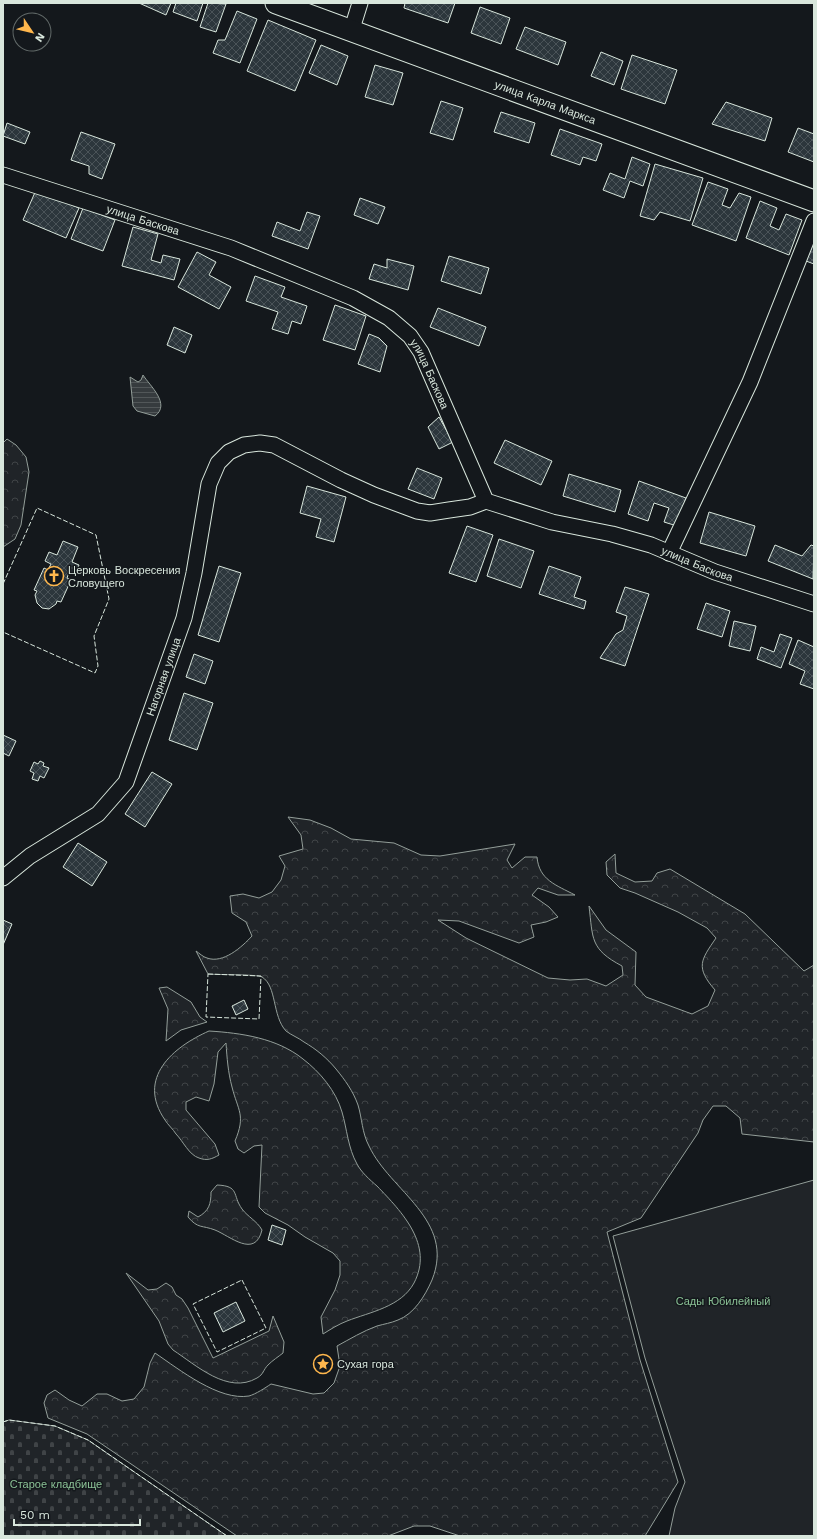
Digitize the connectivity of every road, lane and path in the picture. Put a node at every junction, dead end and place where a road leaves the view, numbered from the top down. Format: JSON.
{"nodes":[{"id":1,"x":276,"y":3,"type":"edge"},
{"id":2,"x":360,"y":3,"type":"edge"},
{"id":3,"x":351,"y":32,"type":"junction"},
{"id":4,"x":3,"y":175,"type":"edge"},
{"id":5,"x":814,"y":201,"type":"edge"},
{"id":6,"x":814,"y":221,"type":"edge"},
{"id":7,"x":486,"y":501,"type":"junction"},
{"id":8,"x":669,"y":553,"type":"junction"},
{"id":9,"x":814,"y":604,"type":"edge"},
{"id":10,"x":3,"y":878,"type":"edge"}],
"edges":[{"from":1,"to":3,"type":"street","name":"улица Карла Маркса"},
{"from":2,"to":3,"type":"street"},
{"from":3,"to":5,"type":"street","name":"улица Карла Маркса"},
{"from":4,"to":7,"type":"street","name":"улица Баскова"},
{"from":6,"to":8,"type":"street"},
{"from":7,"to":8,"type":"street","name":"улица Баскова"},
{"from":7,"to":10,"type":"street","name":"Нагорная улица"},
{"from":8,"to":9,"type":"street","name":"улица Баскова"}]}
